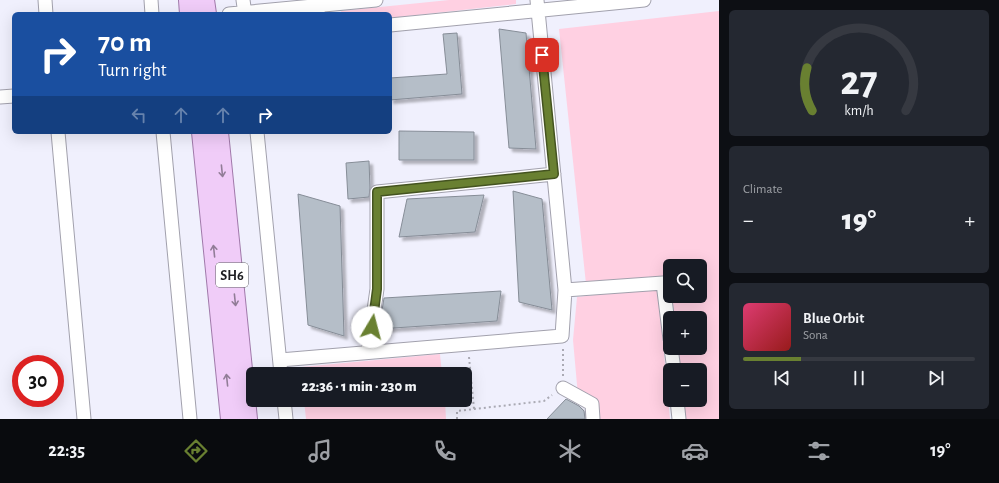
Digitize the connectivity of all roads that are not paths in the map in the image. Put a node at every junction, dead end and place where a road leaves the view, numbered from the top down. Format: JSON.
{"nodes":[{"id":1,"x":45,"y":0,"type":"edge"},
{"id":2,"x":151,"y":0,"type":"edge"},
{"id":3,"x":189,"y":0,"type":"edge"},
{"id":4,"x":204,"y":0,"type":"edge"},
{"id":5,"x":376,"y":0,"type":"edge"},
{"id":6,"x":644,"y":0,"type":"edge"},
{"id":7,"x":537,"y":5,"type":"edge"},
{"id":8,"x":244,"y":9,"type":"edge"},
{"id":9,"x":317,"y":11,"type":"edge"},
{"id":10,"x":46,"y":12,"type":"edge"},
{"id":11,"x":152,"y":12,"type":"edge"},
{"id":12,"x":190,"y":12,"type":"edge"},
{"id":13,"x":206,"y":12,"type":"edge"},
{"id":14,"x":392,"y":25,"type":"edge"},
{"id":15,"x":12,"y":96,"type":"edge"},
{"id":16,"x":0,"y":97,"type":"edge"},
{"id":17,"x":58,"y":134,"type":"edge"},
{"id":18,"x":163,"y":134,"type":"edge"},
{"id":19,"x":202,"y":134,"type":"edge"},
{"id":20,"x":218,"y":134,"type":"edge"},
{"id":21,"x":257,"y":134,"type":"edge"},
{"id":22,"x":554,"y":174,"type":"junction"},
{"id":23,"x":565,"y":290,"type":"junction"},
{"id":24,"x":667,"y":311,"type":"edge"},
{"id":25,"x":368,"y":352,"type":"junction"},
{"id":26,"x":280,"y":360,"type":"junction"},
{"id":27,"x":280,"y":367,"type":"edge"},
{"id":28,"x":563,"y":388,"type":"road end"},
{"id":29,"x":285,"y":407,"type":"edge"},
{"id":30,"x":678,"y":407,"type":"edge"},
{"id":31,"x":84,"y":419,"type":"edge"},
{"id":32,"x":190,"y":419,"type":"edge"},
{"id":33,"x":231,"y":419,"type":"edge"},
{"id":34,"x":247,"y":419,"type":"edge"},
{"id":35,"x":286,"y":419,"type":"edge"},
{"id":36,"x":593,"y":419,"type":"edge"},
{"id":37,"x":679,"y":419,"type":"edge"}],
"edges":[{"from":1,"to":10,"type":"street"},
{"from":2,"to":11,"type":"street"},
{"from":3,"to":12,"type":"main road"},
{"from":4,"to":13,"type":"main road"},
{"from":5,"to":9,"type":"street"},
{"from":6,"to":7,"type":"street"},
{"from":7,"to":14,"type":"street"},
{"from":7,"to":22,"type":"street"},
{"from":8,"to":9,"type":"street"},
{"from":15,"to":16,"type":"street"},
{"from":17,"to":31,"type":"street"},
{"from":18,"to":32,"type":"street"},
{"from":33,"to":19,"type":"main road","number":"SH6","one_way":true},
{"from":20,"to":34,"type":"main road","number":"SH6","one_way":true},
{"from":21,"to":26,"type":"street"},
{"from":22,"to":23,"type":"street"},
{"from":22,"to":25,"type":"street"},
{"from":23,"to":24,"type":"street"},
{"from":23,"to":25,"type":"street"},
{"from":25,"to":26,"type":"street"},
{"from":26,"to":27,"type":"street"},
{"from":28,"to":36,"type":"street"},
{"from":29,"to":35,"type":"street"},
{"from":30,"to":37,"type":"street"}]}
